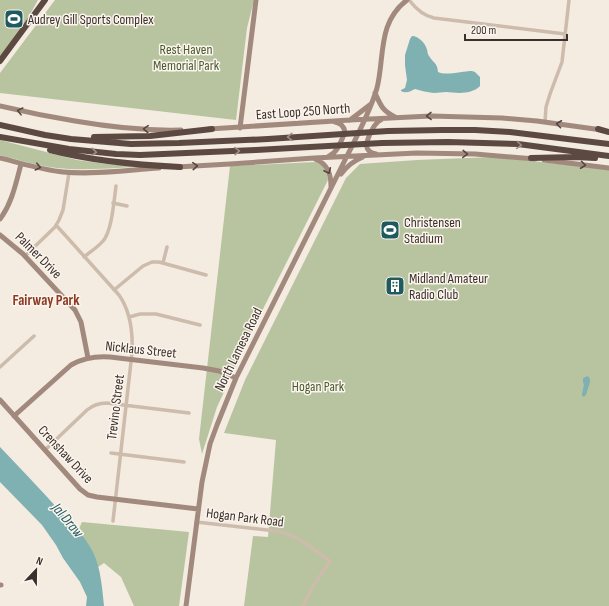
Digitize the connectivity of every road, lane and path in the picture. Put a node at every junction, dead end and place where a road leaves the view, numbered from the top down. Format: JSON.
{"nodes":[{"id":1,"x":45,"y":0,"type":"edge"},
{"id":2,"x":256,"y":0,"type":"edge"},
{"id":3,"x":408,"y":0,"type":"edge"},
{"id":4,"x":569,"y":0,"type":"edge"},
{"id":5,"x":565,"y":34,"type":"junction"},
{"id":6,"x":0,"y":61,"type":"edge"},
{"id":7,"x":375,"y":93,"type":"junction"},
{"id":8,"x":371,"y":103,"type":"junction"},
{"id":9,"x":0,"y":106,"type":"edge"},
{"id":10,"x":389,"y":118,"type":"junction"},
{"id":11,"x":396,"y":118,"type":"junction"},
{"id":12,"x":365,"y":119,"type":"junction"},
{"id":13,"x":350,"y":120,"type":"junction"},
{"id":14,"x":333,"y":122,"type":"junction"},
{"id":15,"x":545,"y":122,"type":"junction"},
{"id":16,"x":0,"y":125,"type":"edge"},
{"id":17,"x":240,"y":128,"type":"junction"},
{"id":18,"x":212,"y":129,"type":"junction"},
{"id":19,"x":598,"y":129,"type":"joint"},
{"id":20,"x":19,"y":130,"type":"junction"},
{"id":21,"x":609,"y":131,"type":"edge"},
{"id":22,"x":0,"y":137,"type":"edge"},
{"id":23,"x":10,"y":139,"type":"junction"},
{"id":24,"x":609,"y":144,"type":"edge"},
{"id":25,"x":385,"y":154,"type":"junction"},
{"id":26,"x":372,"y":155,"type":"junction"},
{"id":27,"x":347,"y":156,"type":"junction"},
{"id":28,"x":609,"y":156,"type":"edge"},
{"id":29,"x":0,"y":158,"type":"edge"},
{"id":30,"x":314,"y":158,"type":"junction"},
{"id":31,"x":531,"y":158,"type":"junction"},
{"id":32,"x":609,"y":160,"type":"edge"},
{"id":33,"x":21,"y":164,"type":"junction"},
{"id":34,"x":180,"y":167,"type":"junction"},
{"id":35,"x":609,"y":168,"type":"edge"},
{"id":36,"x":69,"y":173,"type":"junction"},
{"id":37,"x":116,"y":186,"type":"dead end"},
{"id":38,"x":331,"y":190,"type":"junction"},
{"id":39,"x":113,"y":203,"type":"junction"},
{"id":40,"x":127,"y":206,"type":"dead end"},
{"id":41,"x":0,"y":219,"type":"edge"},
{"id":42,"x":56,"y":225,"type":"junction"},
{"id":43,"x":0,"y":235,"type":"edge"},
{"id":44,"x":167,"y":247,"type":"dead end"},
{"id":45,"x":25,"y":256,"type":"junction"},
{"id":46,"x":84,"y":257,"type":"junction"},
{"id":47,"x":163,"y":263,"type":"junction"},
{"id":48,"x":206,"y":275,"type":"dead end"},
{"id":49,"x":114,"y":290,"type":"junction"},
{"id":50,"x":129,"y":317,"type":"junction"},
{"id":51,"x":200,"y":325,"type":"dead end"},
{"id":52,"x":34,"y":336,"type":"dead end"},
{"id":53,"x":88,"y":358,"type":"junction"},
{"id":54,"x":132,"y":360,"type":"junction"},
{"id":55,"x":0,"y":367,"type":"edge"},
{"id":56,"x":236,"y":378,"type":"junction"},
{"id":57,"x":0,"y":400,"type":"edge"},
{"id":58,"x":126,"y":406,"type":"junction"},
{"id":59,"x":189,"y":413,"type":"dead end"},
{"id":60,"x":14,"y":416,"type":"junction"},
{"id":61,"x":45,"y":450,"type":"junction"},
{"id":62,"x":111,"y":453,"type":"dead end"},
{"id":63,"x":120,"y":454,"type":"junction"},
{"id":64,"x":184,"y":462,"type":"dead end"},
{"id":65,"x":115,"y":499,"type":"junction"},
{"id":66,"x":198,"y":509,"type":"junction"},
{"id":67,"x":112,"y":521,"type":"dead end"},
{"id":68,"x":196,"y":522,"type":"junction"},
{"id":69,"x":186,"y":606,"type":"edge"},
{"id":70,"x":303,"y":606,"type":"edge"}],
"edges":[{"from":1,"to":6,"type":"highway"},
{"from":2,"to":17,"type":"main road"},
{"from":3,"to":5,"type":"street"},
{"from":3,"to":7,"type":"main road","name":"North Lamesa Road"},
{"from":4,"to":5,"type":"street"},
{"from":5,"to":15,"type":"street"},
{"from":7,"to":8,"type":"main road","name":"North Lamesa Road"},
{"from":7,"to":11,"type":"main road"},
{"from":8,"to":12,"type":"main road","name":"North Lamesa Road"},
{"from":8,"to":13,"type":"main road"},
{"from":18,"to":9,"type":"main road","name":"East Loop 250 North","one_way":true},
{"from":10,"to":11,"type":"main road","name":"East Loop 250 North"},
{"from":10,"to":12,"type":"main road","name":"East Loop 250 North"},
{"from":10,"to":25,"type":"main road"},
{"from":15,"to":11,"type":"main road","name":"East Loop 250 North","one_way":true},
{"from":12,"to":13,"type":"main road","name":"East Loop 250 North"},
{"from":12,"to":27,"type":"main road","name":"North Lamesa Road"},
{"from":13,"to":14,"type":"main road","name":"East Loop 250 North"},
{"from":14,"to":17,"type":"main road","name":"East Loop 250 North"},
{"from":14,"to":30,"type":"main road"},
{"from":19,"to":15,"type":"main road","name":"East Loop 250 North","one_way":true},
{"from":16,"to":20,"type":"highway"},
{"from":17,"to":18,"type":"main road","name":"East Loop 250 North"},
{"from":18,"to":20,"type":"highway"},
{"from":19,"to":21,"type":"highway"},
{"from":24,"to":20,"type":"highway","one_way":true},
{"from":22,"to":23,"type":"highway"},
{"from":23,"to":28,"type":"highway","one_way":true},
{"from":23,"to":34,"type":"highway"},
{"from":25,"to":26,"type":"main road"},
{"from":25,"to":31,"type":"main road","one_way":true},
{"from":26,"to":27,"type":"main road"},
{"from":26,"to":38,"type":"main road"},
{"from":27,"to":30,"type":"main road"},
{"from":27,"to":38,"type":"main road","name":"North Lamesa Road"},
{"from":29,"to":33,"type":"main road"},
{"from":34,"to":30,"type":"main road","one_way":true},
{"from":30,"to":38,"type":"main road","one_way":true},
{"from":31,"to":32,"type":"highway"},
{"from":31,"to":35,"type":"main road","one_way":true},
{"from":33,"to":36,"type":"main road","one_way":true},
{"from":33,"to":41,"type":"main road"},
{"from":34,"to":36,"type":"main road"},
{"from":36,"to":42,"type":"street"},
{"from":37,"to":39,"type":"street"},
{"from":38,"to":56,"type":"main road","name":"North Lamesa Road"},
{"from":39,"to":40,"type":"street"},
{"from":39,"to":46,"type":"street"},
{"from":42,"to":45,"type":"street"},
{"from":42,"to":46,"type":"street","name":"Trevino Street"},
{"from":43,"to":45,"type":"main road","name":"Palmer Drive"},
{"from":44,"to":47,"type":"street"},
{"from":45,"to":53,"type":"main road","name":"Palmer Drive"},
{"from":46,"to":49,"type":"street","name":"Trevino Street"},
{"from":47,"to":48,"type":"street"},
{"from":47,"to":49,"type":"street"},
{"from":49,"to":50,"type":"street","name":"Trevino Street"},
{"from":50,"to":51,"type":"street"},
{"from":50,"to":54,"type":"street","name":"Trevino Street"},
{"from":52,"to":55,"type":"street"},
{"from":53,"to":54,"type":"main road","name":"Nicklaus Street"},
{"from":53,"to":60,"type":"main road","name":"Nicklaus Street"},
{"from":54,"to":56,"type":"main road","name":"Nicklaus Street"},
{"from":54,"to":58,"type":"street","name":"Trevino Street"},
{"from":56,"to":66,"type":"main road","name":"North Lamesa Road"},
{"from":57,"to":60,"type":"main road","name":"Crenshaw Drive"},
{"from":58,"to":59,"type":"street"},
{"from":58,"to":61,"type":"street"},
{"from":58,"to":63,"type":"street","name":"Trevino Street"},
{"from":60,"to":61,"type":"main road","name":"Crenshaw Drive"},
{"from":61,"to":65,"type":"main road","name":"Crenshaw Drive"},
{"from":62,"to":63,"type":"street"},
{"from":63,"to":64,"type":"street"},
{"from":63,"to":65,"type":"street","name":"Trevino Street"},
{"from":65,"to":66,"type":"main road","name":"Crenshaw Drive"},
{"from":65,"to":67,"type":"street","name":"Trevino Street"},
{"from":66,"to":68,"type":"main road","name":"North Lamesa Road"},
{"from":68,"to":69,"type":"main road","name":"North Lamesa Road"},
{"from":68,"to":70,"type":"street","name":"Hogan Park Road"}]}
